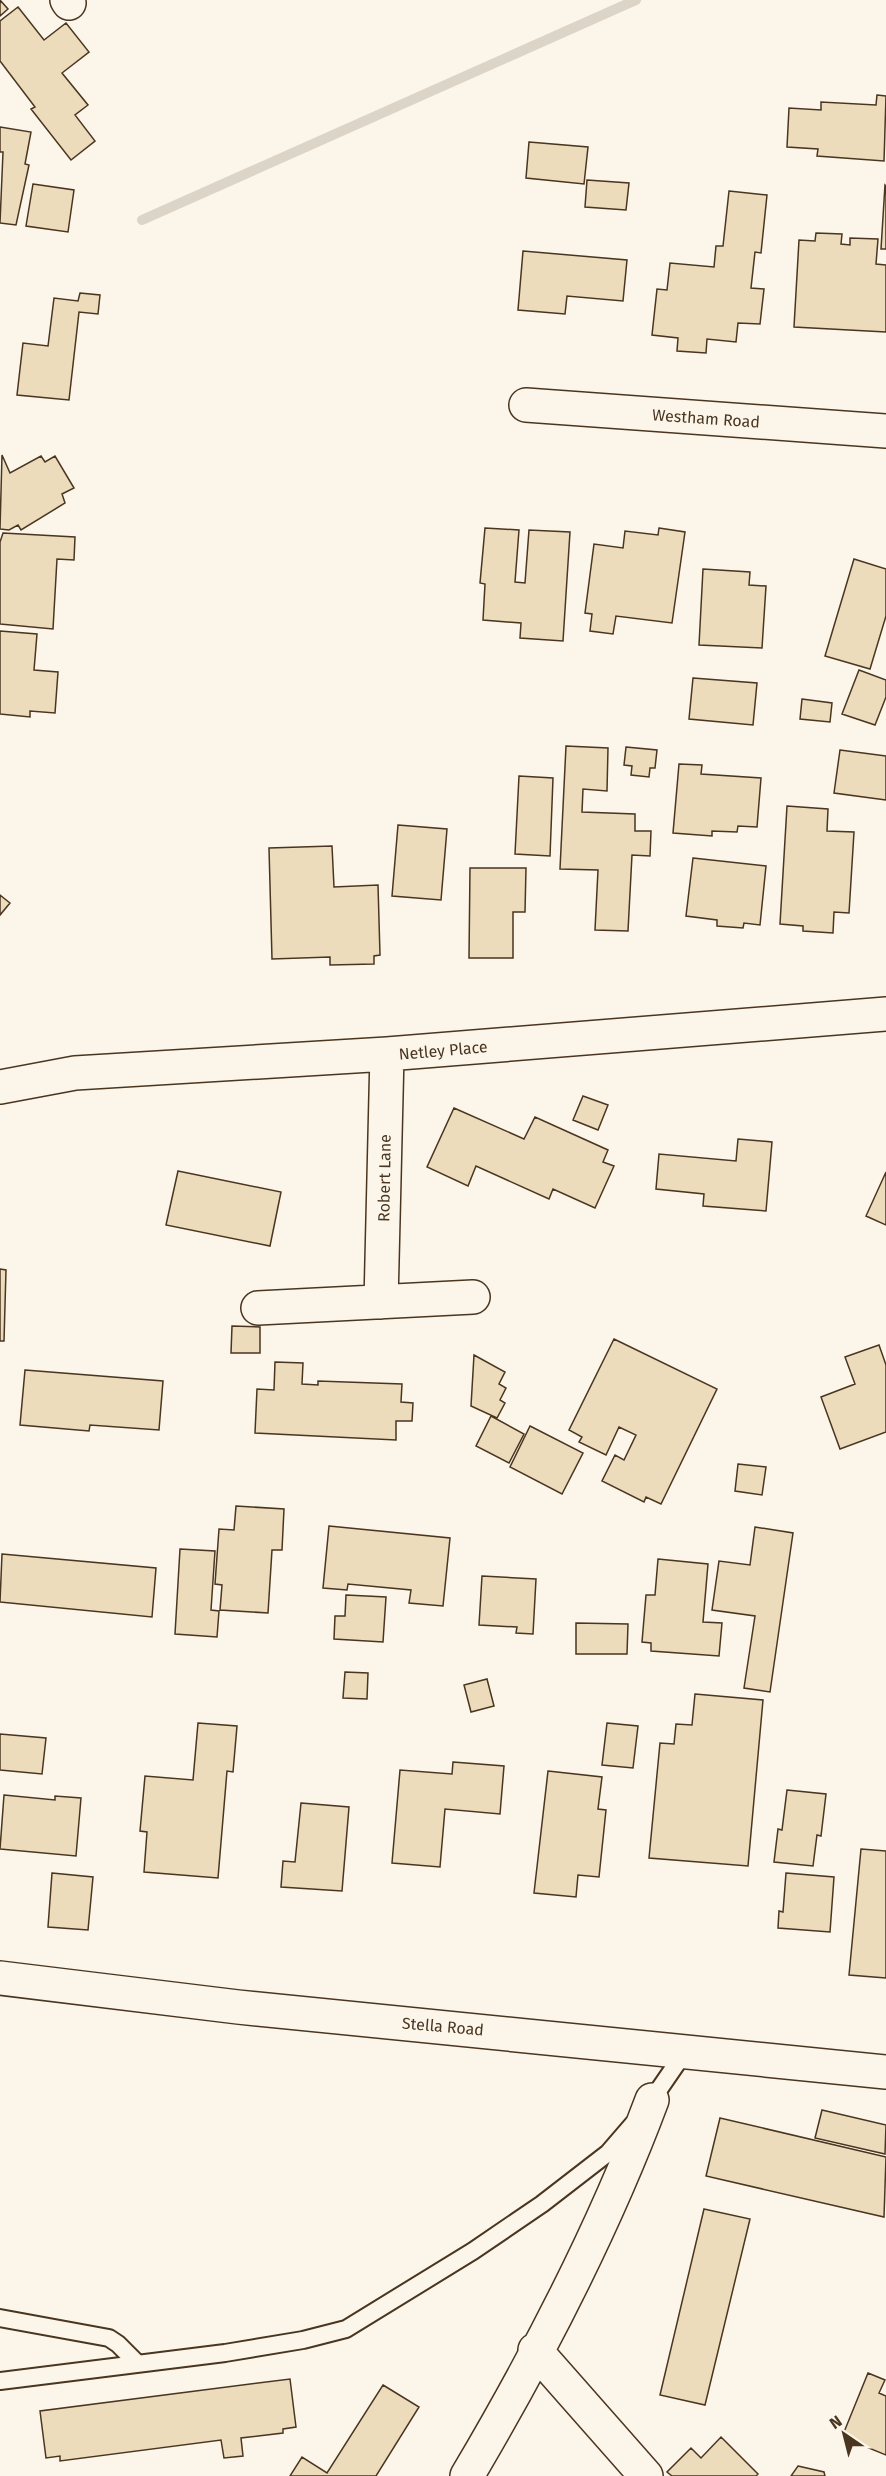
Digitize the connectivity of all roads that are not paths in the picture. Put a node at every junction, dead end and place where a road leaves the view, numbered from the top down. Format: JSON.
{"nodes":[{"id":1,"x":525,"y":405,"type":"dead end"},
{"id":2,"x":886,"y":431,"type":"edge"},
{"id":3,"x":886,"y":1014,"type":"edge"},
{"id":4,"x":387,"y":1054,"type":"junction"},
{"id":5,"x":0,"y":1087,"type":"edge"},
{"id":6,"x":473,"y":1297,"type":"dead end"},
{"id":7,"x":381,"y":1302,"type":"junction"},
{"id":8,"x":258,"y":1308,"type":"dead end"},
{"id":9,"x":0,"y":1978,"type":"edge"},
{"id":10,"x":684,"y":2053,"type":"junction"},
{"id":11,"x":886,"y":2072,"type":"edge"},
{"id":12,"x":652,"y":2100,"type":"junction"},
{"id":13,"x":0,"y":2318,"type":"edge"},
{"id":14,"x":536,"y":2350,"type":"junction"},
{"id":15,"x":138,"y":2364,"type":"junction"},
{"id":16,"x":0,"y":2381,"type":"edge"},
{"id":17,"x":466,"y":2476,"type":"edge"},
{"id":18,"x":646,"y":2476,"type":"edge"}],
"edges":[{"from":1,"to":2,"type":"street","name":"Westham Road"},
{"from":3,"to":4,"type":"street","name":"Netley Place"},
{"from":4,"to":5,"type":"street","name":"Netley Place"},
{"from":4,"to":7,"type":"street","name":"Robert Lane"},
{"from":6,"to":7,"type":"street"},
{"from":7,"to":8,"type":"street"},
{"from":9,"to":10,"type":"street","name":"Stella Road"},
{"from":10,"to":11,"type":"street","name":"Stella Road"},
{"from":10,"to":12,"type":"lane"},
{"from":12,"to":14,"type":"street"},
{"from":12,"to":15,"type":"lane"},
{"from":13,"to":15,"type":"lane"},
{"from":14,"to":17,"type":"street"},
{"from":14,"to":18,"type":"street"},
{"from":15,"to":16,"type":"lane"}]}
